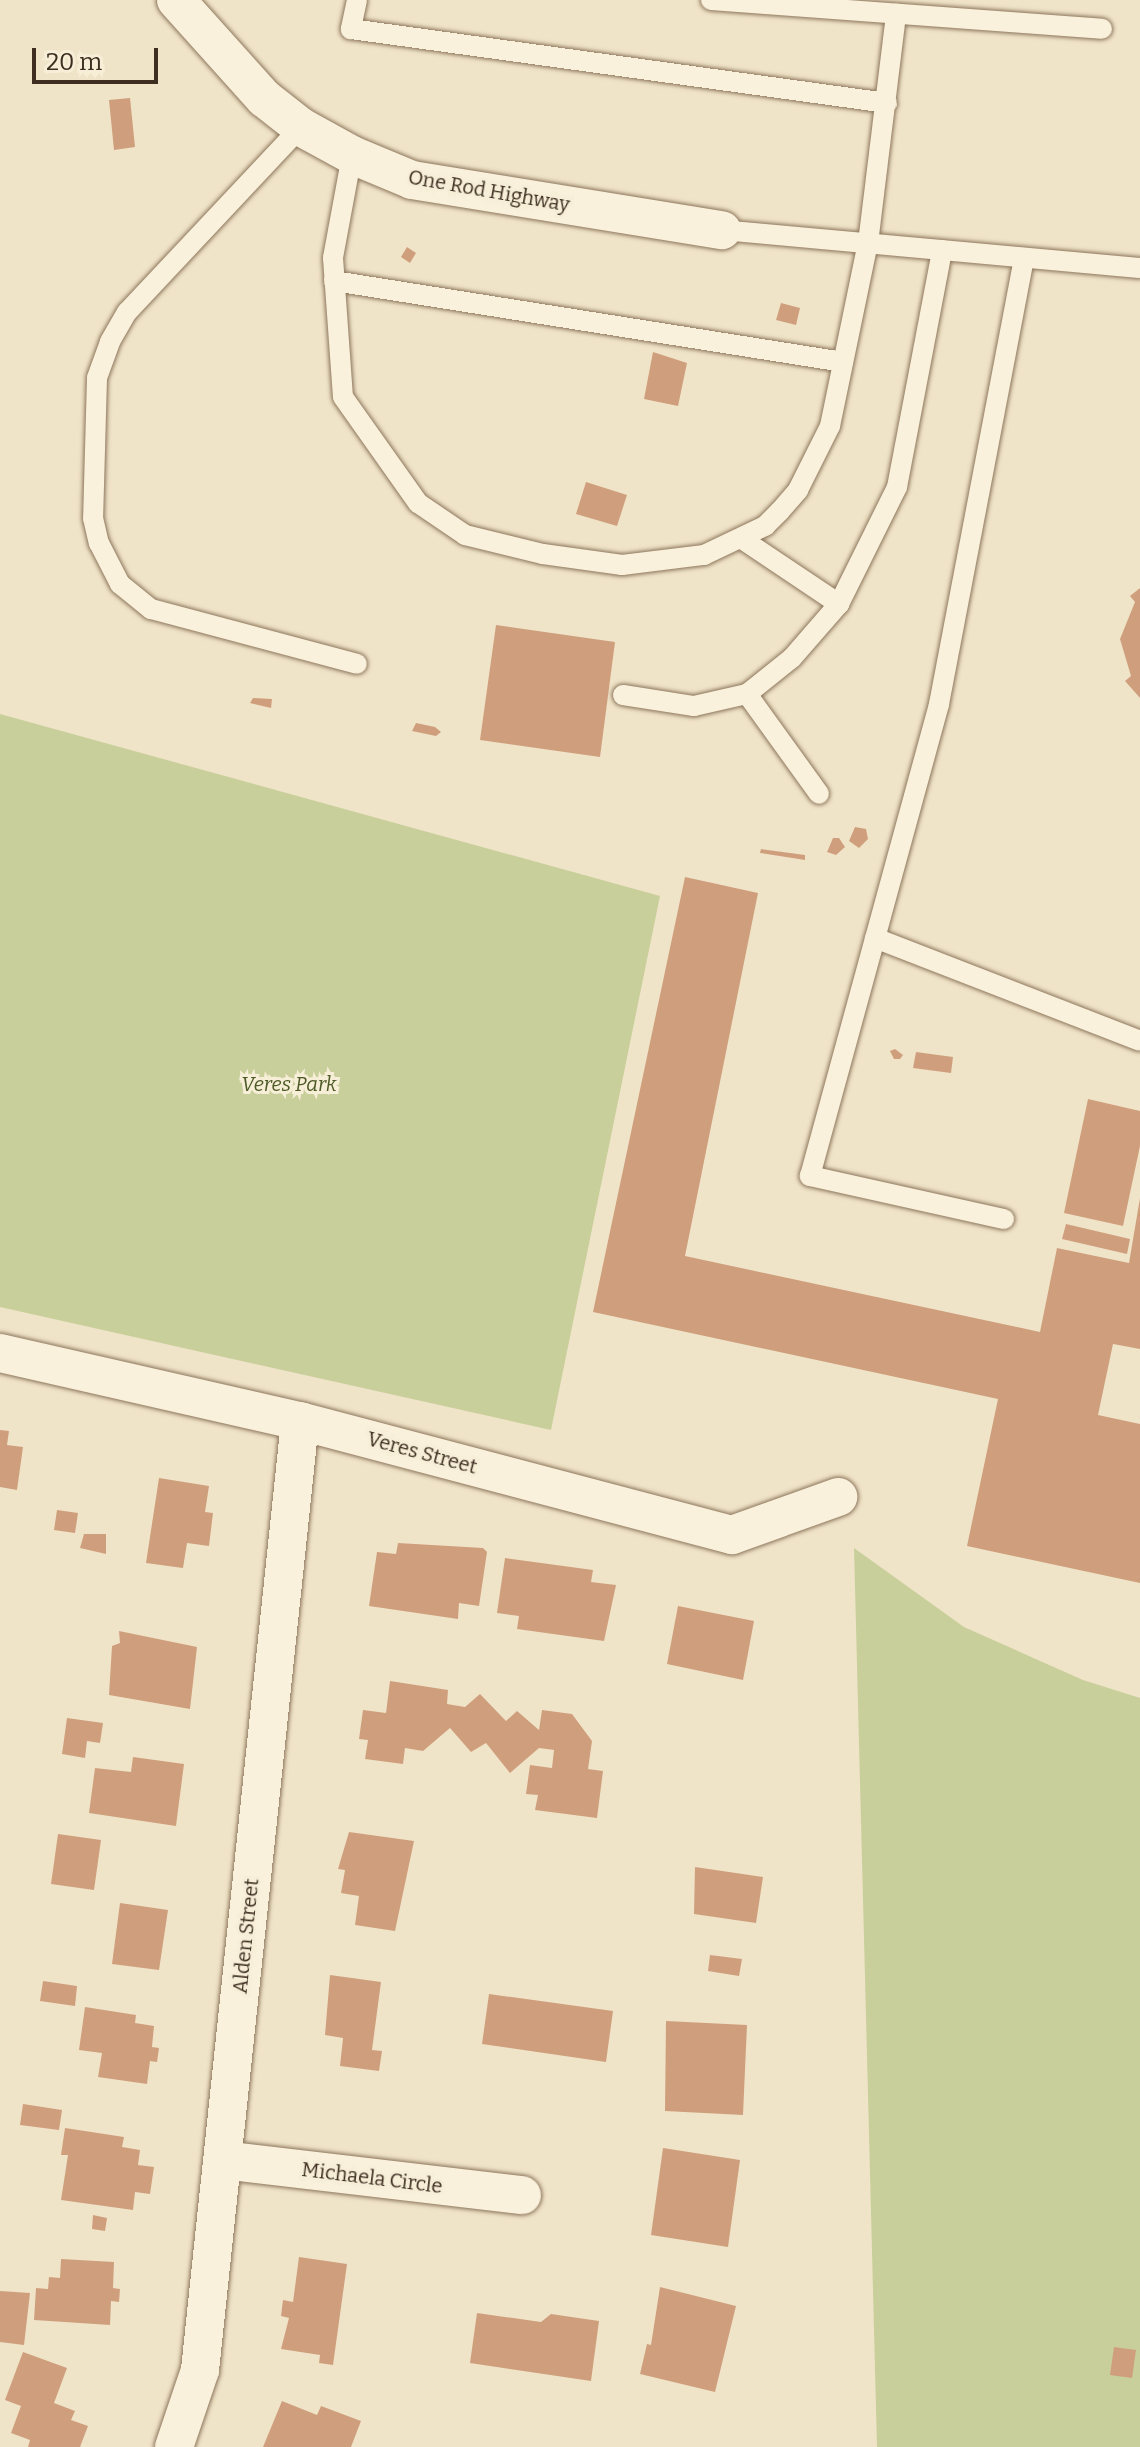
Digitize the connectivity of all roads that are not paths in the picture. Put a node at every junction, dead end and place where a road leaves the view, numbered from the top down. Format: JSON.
{"nodes":[{"id":1,"x":176,"y":0,"type":"edge"},
{"id":2,"x":357,"y":0,"type":"edge"},
{"id":3,"x":711,"y":0,"type":"edge"},
{"id":4,"x":896,"y":14,"type":"junction"},
{"id":5,"x":1102,"y":29,"type":"dead end"},
{"id":6,"x":887,"y":103,"type":"junction"},
{"id":7,"x":301,"y":127,"type":"junction"},
{"id":8,"x":352,"y":155,"type":"junction"},
{"id":9,"x":722,"y":230,"type":"joint"},
{"id":10,"x":868,"y":243,"type":"junction"},
{"id":11,"x":942,"y":250,"type":"junction"},
{"id":12,"x":1024,"y":258,"type":"junction"},
{"id":13,"x":1140,"y":268,"type":"edge"},
{"id":14,"x":334,"y":281,"type":"junction"},
{"id":15,"x":843,"y":362,"type":"junction"},
{"id":16,"x":742,"y":539,"type":"junction"},
{"id":17,"x":839,"y":604,"type":"junction"},
{"id":18,"x":357,"y":664,"type":"dead end"},
{"id":19,"x":747,"y":694,"type":"junction"},
{"id":20,"x":623,"y":695,"type":"dead end"},
{"id":21,"x":819,"y":794,"type":"dead end"},
{"id":22,"x":875,"y":938,"type":"junction"},
{"id":23,"x":1140,"y":1041,"type":"edge"},
{"id":24,"x":1004,"y":1219,"type":"dead end"},
{"id":25,"x":0,"y":1353,"type":"edge"},
{"id":26,"x":300,"y":1421,"type":"junction"},
{"id":27,"x":838,"y":1497,"type":"dead end"},
{"id":28,"x":223,"y":2160,"type":"junction"},
{"id":29,"x":522,"y":2195,"type":"dead end"},
{"id":30,"x":174,"y":2447,"type":"edge"}],
"edges":[{"from":1,"to":7,"type":"street","name":"One Rod Highway"},
{"from":2,"to":6,"type":"lane"},
{"from":3,"to":4,"type":"lane"},
{"from":4,"to":5,"type":"lane"},
{"from":4,"to":6,"type":"lane"},
{"from":6,"to":10,"type":"lane"},
{"from":7,"to":8,"type":"street","name":"One Rod Highway"},
{"from":7,"to":18,"type":"lane"},
{"from":8,"to":9,"type":"street","name":"One Rod Highway"},
{"from":8,"to":14,"type":"lane"},
{"from":9,"to":10,"type":"lane"},
{"from":10,"to":11,"type":"lane"},
{"from":10,"to":15,"type":"lane"},
{"from":11,"to":12,"type":"lane"},
{"from":11,"to":17,"type":"lane"},
{"from":12,"to":13,"type":"lane"},
{"from":12,"to":22,"type":"lane"},
{"from":14,"to":15,"type":"lane"},
{"from":14,"to":16,"type":"lane"},
{"from":15,"to":16,"type":"lane"},
{"from":16,"to":17,"type":"lane"},
{"from":17,"to":19,"type":"lane"},
{"from":19,"to":20,"type":"lane"},
{"from":19,"to":21,"type":"lane"},
{"from":22,"to":23,"type":"lane"},
{"from":22,"to":24,"type":"lane"},
{"from":25,"to":26,"type":"street","name":"Veres Street"},
{"from":26,"to":27,"type":"street","name":"Veres Street"},
{"from":26,"to":28,"type":"street","name":"Alden Street"},
{"from":28,"to":29,"type":"street","name":"Michaela Circle"},
{"from":28,"to":30,"type":"street","name":"Alden Street"}]}
